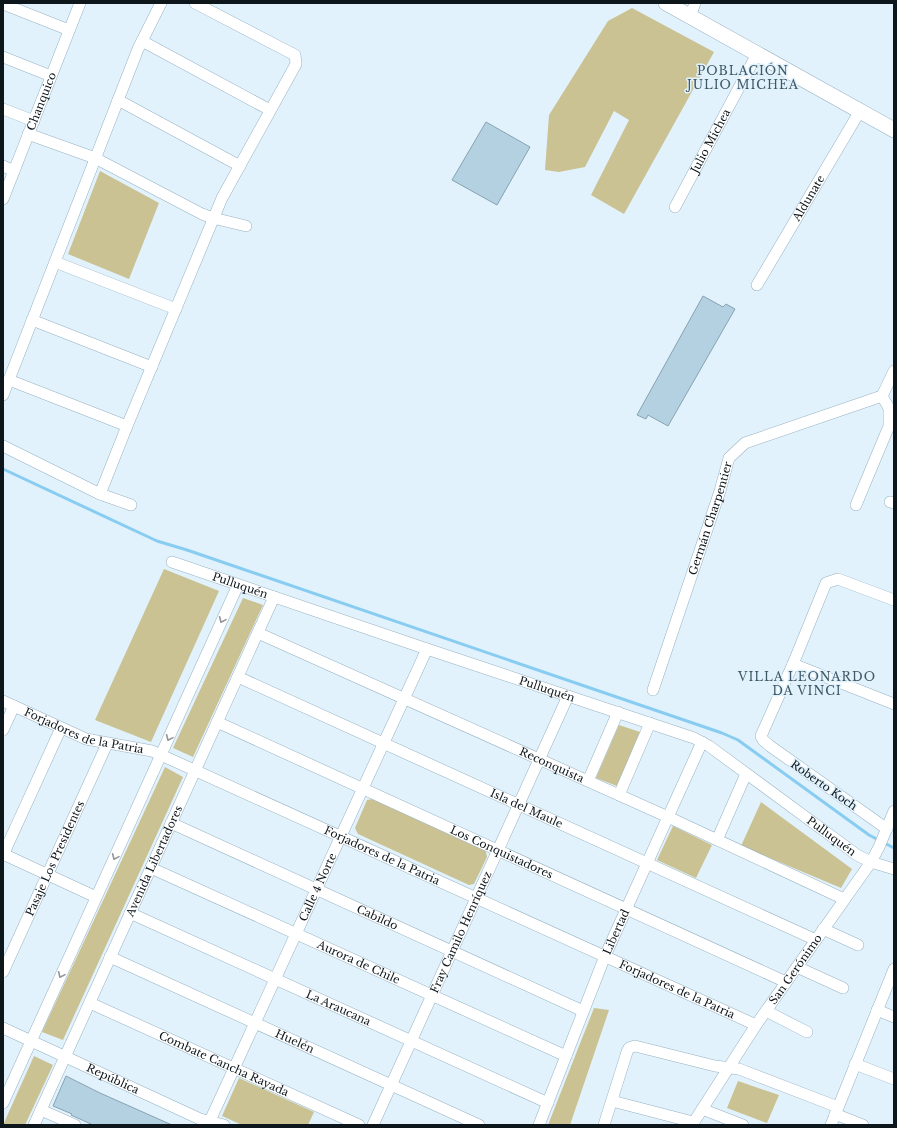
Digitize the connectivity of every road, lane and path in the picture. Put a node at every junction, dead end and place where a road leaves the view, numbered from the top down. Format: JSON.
{"nodes":[{"id":1,"x":80,"y":3,"type":"edge"},
{"id":2,"x":161,"y":3,"type":"edge"},
{"id":3,"x":194,"y":3,"type":"edge"},
{"id":4,"x":666,"y":3,"type":"edge"},
{"id":5,"x":3,"y":4,"type":"edge"},
{"id":6,"x":693,"y":10,"type":"edge"},
{"id":7,"x":69,"y":30,"type":"junction"},
{"id":8,"x":142,"y":41,"type":"junction"},
{"id":9,"x":757,"y":54,"type":"junction"},
{"id":10,"x":3,"y":58,"type":"edge"},
{"id":11,"x":51,"y":76,"type":"junction"},
{"id":12,"x":118,"y":100,"type":"junction"},
{"id":13,"x":3,"y":109,"type":"edge"},
{"id":14,"x":270,"y":110,"type":"junction"},
{"id":15,"x":860,"y":111,"type":"junction"},
{"id":16,"x":34,"y":121,"type":"junction"},
{"id":17,"x":894,"y":130,"type":"edge"},
{"id":18,"x":28,"y":134,"type":"junction"},
{"id":19,"x":95,"y":158,"type":"junction"},
{"id":20,"x":3,"y":166,"type":"edge"},
{"id":21,"x":240,"y":166,"type":"junction"},
{"id":22,"x":14,"y":170,"type":"junction"},
{"id":23,"x":3,"y":199,"type":"edge"},
{"id":24,"x":675,"y":207,"type":"dead end"},
{"id":25,"x":213,"y":218,"type":"junction"},
{"id":26,"x":246,"y":226,"type":"dead end"},
{"id":27,"x":55,"y":262,"type":"junction"},
{"id":28,"x":757,"y":285,"type":"dead end"},
{"id":29,"x":176,"y":309,"type":"junction"},
{"id":30,"x":32,"y":320,"type":"junction"},
{"id":31,"x":152,"y":367,"type":"junction"},
{"id":32,"x":894,"y":371,"type":"edge"},
{"id":33,"x":9,"y":380,"type":"junction"},
{"id":34,"x":3,"y":395,"type":"edge"},
{"id":35,"x":882,"y":396,"type":"junction"},
{"id":36,"x":127,"y":426,"type":"junction"},
{"id":37,"x":3,"y":446,"type":"edge"},
{"id":38,"x":100,"y":494,"type":"junction"},
{"id":39,"x":131,"y":505,"type":"dead end"},
{"id":40,"x":856,"y":505,"type":"dead end"},
{"id":41,"x":172,"y":562,"type":"dead end"},
{"id":42,"x":238,"y":585,"type":"junction"},
{"id":43,"x":274,"y":597,"type":"junction"},
{"id":44,"x":894,"y":600,"type":"edge"},
{"id":45,"x":258,"y":633,"type":"junction"},
{"id":46,"x":427,"y":649,"type":"junction"},
{"id":47,"x":793,"y":664,"type":"junction"},
{"id":48,"x":238,"y":677,"type":"junction"},
{"id":49,"x":653,"y":690,"type":"dead end"},
{"id":50,"x":568,"y":696,"type":"junction"},
{"id":51,"x":404,"y":698,"type":"junction"},
{"id":52,"x":3,"y":701,"type":"edge"},
{"id":53,"x":894,"y":704,"type":"edge"},
{"id":54,"x":14,"y":706,"type":"junction"},
{"id":55,"x":618,"y":712,"type":"junction"},
{"id":56,"x":217,"y":722,"type":"junction"},
{"id":57,"x":650,"y":722,"type":"junction"},
{"id":58,"x":61,"y":728,"type":"junction"},
{"id":59,"x":3,"y":730,"type":"edge"},
{"id":60,"x":702,"y":742,"type":"junction"},
{"id":61,"x":384,"y":743,"type":"junction"},
{"id":62,"x":107,"y":744,"type":"junction"},
{"id":63,"x":161,"y":755,"type":"junction"},
{"id":64,"x":539,"y":759,"type":"junction"},
{"id":65,"x":195,"y":770,"type":"junction"},
{"id":66,"x":746,"y":774,"type":"junction"},
{"id":67,"x":588,"y":781,"type":"junction"},
{"id":68,"x":363,"y":789,"type":"junction"},
{"id":69,"x":619,"y":795,"type":"junction"},
{"id":70,"x":518,"y":804,"type":"junction"},
{"id":71,"x":894,"y":811,"type":"edge"},
{"id":72,"x":668,"y":817,"type":"junction"},
{"id":73,"x":171,"y":823,"type":"junction"},
{"id":74,"x":885,"y":832,"type":"junction"},
{"id":75,"x":341,"y":837,"type":"junction"},
{"id":76,"x":717,"y":840,"type":"junction"},
{"id":77,"x":498,"y":850,"type":"junction"},
{"id":78,"x":3,"y":854,"type":"edge"},
{"id":79,"x":871,"y":862,"type":"junction"},
{"id":80,"x":647,"y":863,"type":"junction"},
{"id":81,"x":151,"y":868,"type":"junction"},
{"id":82,"x":894,"y":869,"type":"edge"},
{"id":83,"x":47,"y":874,"type":"junction"},
{"id":84,"x":316,"y":889,"type":"junction"},
{"id":85,"x":96,"y":897,"type":"junction"},
{"id":86,"x":476,"y":898,"type":"junction"},
{"id":87,"x":844,"y":899,"type":"junction"},
{"id":88,"x":626,"y":909,"type":"junction"},
{"id":89,"x":130,"y":913,"type":"junction"},
{"id":90,"x":824,"y":929,"type":"junction"},
{"id":91,"x":296,"y":933,"type":"junction"},
{"id":92,"x":816,"y":940,"type":"junction"},
{"id":93,"x":858,"y":945,"type":"dead end"},
{"id":94,"x":452,"y":951,"type":"junction"},
{"id":95,"x":604,"y":956,"type":"junction"},
{"id":96,"x":110,"y":957,"type":"junction"},
{"id":97,"x":797,"y":967,"type":"junction"},
{"id":98,"x":894,"y":969,"type":"edge"},
{"id":99,"x":3,"y":972,"type":"edge"},
{"id":100,"x":275,"y":979,"type":"junction"},
{"id":101,"x":786,"y":982,"type":"junction"},
{"id":102,"x":843,"y":988,"type":"dead end"},
{"id":103,"x":432,"y":995,"type":"junction"},
{"id":104,"x":90,"y":1003,"type":"junction"},
{"id":105,"x":877,"y":1010,"type":"junction"},
{"id":106,"x":583,"y":1011,"type":"junction"},
{"id":107,"x":766,"y":1011,"type":"junction"},
{"id":108,"x":894,"y":1017,"type":"edge"},
{"id":109,"x":255,"y":1023,"type":"junction"},
{"id":110,"x":756,"y":1025,"type":"junction"},
{"id":111,"x":3,"y":1028,"type":"edge"},
{"id":112,"x":807,"y":1032,"type":"dead end"},
{"id":113,"x":411,"y":1040,"type":"junction"},
{"id":114,"x":31,"y":1041,"type":"junction"},
{"id":115,"x":65,"y":1056,"type":"junction"},
{"id":116,"x":566,"y":1056,"type":"junction"},
{"id":117,"x":855,"y":1064,"type":"junction"},
{"id":118,"x":234,"y":1068,"type":"junction"},
{"id":119,"x":728,"y":1068,"type":"junction"},
{"id":120,"x":894,"y":1079,"type":"edge"},
{"id":121,"x":391,"y":1085,"type":"junction"},
{"id":122,"x":612,"y":1101,"type":"junction"},
{"id":123,"x":548,"y":1102,"type":"junction"},
{"id":124,"x":3,"y":1103,"type":"edge"},
{"id":125,"x":702,"y":1109,"type":"junction"},
{"id":126,"x":41,"y":1110,"type":"junction"},
{"id":127,"x":836,"y":1111,"type":"junction"},
{"id":128,"x":209,"y":1123,"type":"edge"},
{"id":129,"x":692,"y":1124,"type":"edge"},
{"id":130,"x":34,"y":1125,"type":"edge"},
{"id":131,"x":75,"y":1125,"type":"edge"},
{"id":132,"x":224,"y":1125,"type":"edge"},
{"id":133,"x":359,"y":1125,"type":"edge"},
{"id":134,"x":372,"y":1125,"type":"edge"},
{"id":135,"x":479,"y":1125,"type":"edge"},
{"id":136,"x":539,"y":1125,"type":"edge"},
{"id":137,"x":604,"y":1125,"type":"edge"},
{"id":138,"x":742,"y":1125,"type":"edge"},
{"id":139,"x":831,"y":1125,"type":"edge"},
{"id":140,"x":863,"y":1125,"type":"edge"}],
"edges":[{"from":1,"to":7,"type":"street","name":"Chanquico"},
{"from":2,"to":8,"type":"street"},
{"from":3,"to":14,"type":"street"},
{"from":4,"to":6,"type":"main road"},
{"from":5,"to":7,"type":"street"},
{"from":6,"to":9,"type":"main road"},
{"from":7,"to":11,"type":"street","name":"Chanquico"},
{"from":8,"to":12,"type":"street"},
{"from":8,"to":14,"type":"street"},
{"from":9,"to":15,"type":"main road"},
{"from":9,"to":24,"type":"street","name":"Julio Michea"},
{"from":10,"to":11,"type":"street"},
{"from":11,"to":16,"type":"street","name":"Chanquico"},
{"from":12,"to":19,"type":"street"},
{"from":12,"to":21,"type":"street"},
{"from":13,"to":16,"type":"street"},
{"from":14,"to":21,"type":"street"},
{"from":15,"to":17,"type":"main road"},
{"from":15,"to":28,"type":"street","name":"Aldunate"},
{"from":16,"to":18,"type":"street","name":"Chanquico"},
{"from":18,"to":19,"type":"street"},
{"from":18,"to":22,"type":"street","name":"Chanquico"},
{"from":19,"to":25,"type":"street"},
{"from":19,"to":27,"type":"street"},
{"from":20,"to":22,"type":"street"},
{"from":21,"to":25,"type":"street"},
{"from":22,"to":23,"type":"street","name":"Chanquico"},
{"from":25,"to":26,"type":"street"},
{"from":25,"to":29,"type":"street"},
{"from":27,"to":29,"type":"street"},
{"from":27,"to":30,"type":"street"},
{"from":29,"to":31,"type":"street"},
{"from":30,"to":31,"type":"street"},
{"from":30,"to":33,"type":"street"},
{"from":31,"to":36,"type":"street"},
{"from":32,"to":35,"type":"street"},
{"from":33,"to":34,"type":"street"},
{"from":33,"to":36,"type":"street"},
{"from":35,"to":40,"type":"street"},
{"from":35,"to":49,"type":"street","name":"Germán Charpentier"},
{"from":36,"to":38,"type":"street"},
{"from":37,"to":38,"type":"street"},
{"from":38,"to":39,"type":"street"},
{"from":41,"to":42,"type":"street","name":"Pulluquén"},
{"from":42,"to":43,"type":"street","name":"Pulluquén"},
{"from":42,"to":63,"type":"street","one_way":true},
{"from":43,"to":45,"type":"street","name":"Avenida Libertadores"},
{"from":43,"to":46,"type":"street","name":"Pulluquén"},
{"from":44,"to":47,"type":"street"},
{"from":45,"to":48,"type":"street","name":"Avenida Libertadores"},
{"from":45,"to":51,"type":"street","name":"Reconquista"},
{"from":46,"to":50,"type":"street","name":"Pulluquén"},
{"from":46,"to":51,"type":"street","name":"Calle 4 Norte"},
{"from":47,"to":53,"type":"street"},
{"from":47,"to":74,"type":"street","name":"Roberto Koch"},
{"from":48,"to":56,"type":"street","name":"Avenida Libertadores"},
{"from":48,"to":61,"type":"street","name":"Isla del Maule"},
{"from":50,"to":55,"type":"street","name":"Pulluquén"},
{"from":50,"to":64,"type":"street","name":"Fray Camilo Henríquez"},
{"from":51,"to":61,"type":"street","name":"Calle 4 Norte"},
{"from":51,"to":64,"type":"street","name":"Reconquista"},
{"from":52,"to":54,"type":"street","name":"Forjadores de la Patria"},
{"from":54,"to":58,"type":"street","name":"Forjadores de la Patria"},
{"from":54,"to":59,"type":"street"},
{"from":55,"to":57,"type":"street","name":"Pulluquén"},
{"from":55,"to":67,"type":"street"},
{"from":56,"to":65,"type":"street","name":"Avenida Libertadores"},
{"from":56,"to":68,"type":"street","name":"Los Conquistadores"},
{"from":57,"to":60,"type":"street","name":"Pulluquén"},
{"from":57,"to":69,"type":"street"},
{"from":58,"to":62,"type":"street","name":"Forjadores de la Patria"},
{"from":58,"to":78,"type":"street"},
{"from":60,"to":66,"type":"street","name":"Pulluquén"},
{"from":60,"to":72,"type":"street","name":"Libertad"},
{"from":61,"to":68,"type":"street","name":"Calle 4 Norte"},
{"from":61,"to":70,"type":"street","name":"Isla del Maule"},
{"from":62,"to":63,"type":"street","name":"Forjadores de la Patria"},
{"from":62,"to":83,"type":"street","name":"Pasaje Los Presidentes"},
{"from":63,"to":65,"type":"street","name":"Forjadores de la Patria"},
{"from":63,"to":85,"type":"street","one_way":true},
{"from":64,"to":67,"type":"street","name":"Reconquista"},
{"from":64,"to":70,"type":"street","name":"Fray Camilo Henríquez"},
{"from":65,"to":73,"type":"street","name":"Avenida Libertadores"},
{"from":65,"to":75,"type":"street","name":"Forjadores de la Patria"},
{"from":66,"to":76,"type":"street"},
{"from":66,"to":79,"type":"street","name":"Pulluquén"},
{"from":67,"to":69,"type":"street","name":"Reconquista"},
{"from":68,"to":75,"type":"street","name":"Calle 4 Norte"},
{"from":68,"to":77,"type":"street","name":"Los Conquistadores"},
{"from":69,"to":72,"type":"street","name":"Reconquista"},
{"from":70,"to":77,"type":"street","name":"Fray Camilo Henríquez"},
{"from":70,"to":80,"type":"street","name":"Isla del Maule"},
{"from":71,"to":74,"type":"street","name":"San Gerónimo"},
{"from":72,"to":76,"type":"street","name":"Reconquista"},
{"from":72,"to":80,"type":"street","name":"Libertad"},
{"from":73,"to":81,"type":"street","name":"Avenida Libertadores"},
{"from":73,"to":84,"type":"street","name":"Cabildo"},
{"from":74,"to":79,"type":"street","name":"San Gerónimo"},
{"from":75,"to":84,"type":"street","name":"Calle 4 Norte"},
{"from":75,"to":86,"type":"street","name":"Forjadores de la Patria"},
{"from":76,"to":87,"type":"street","name":"Reconquista"},
{"from":77,"to":86,"type":"street","name":"Fray Camilo Henríquez"},
{"from":77,"to":88,"type":"street","name":"Los Conquistadores"},
{"from":78,"to":83,"type":"street"},
{"from":79,"to":82,"type":"street","name":"Pulluquén"},
{"from":79,"to":87,"type":"street","name":"San Gerónimo"},
{"from":80,"to":88,"type":"street","name":"Libertad"},
{"from":80,"to":92,"type":"street","name":"Isla del Maule"},
{"from":81,"to":89,"type":"street","name":"Avenida Libertadores"},
{"from":81,"to":91,"type":"street","name":"Aurora de Chile"},
{"from":83,"to":85,"type":"street"},
{"from":83,"to":99,"type":"street","name":"Pasaje Los Presidentes"},
{"from":84,"to":91,"type":"street","name":"Calle 4 Norte"},
{"from":84,"to":94,"type":"street","name":"Cabildo"},
{"from":85,"to":114,"type":"street","one_way":true},
{"from":86,"to":94,"type":"street","name":"Fray Camilo Henríquez"},
{"from":86,"to":95,"type":"street","name":"Forjadores de la Patria"},
{"from":87,"to":90,"type":"street","name":"San Gerónimo"},
{"from":88,"to":95,"type":"street","name":"Libertad"},
{"from":88,"to":101,"type":"street","name":"Los Conquistadores"},
{"from":89,"to":96,"type":"street","name":"Avenida Libertadores"},
{"from":89,"to":100,"type":"street","name":"La Araucana"},
{"from":90,"to":92,"type":"street","name":"San Gerónimo"},
{"from":90,"to":93,"type":"street"},
{"from":91,"to":100,"type":"street","name":"Calle 4 Norte"},
{"from":91,"to":103,"type":"street","name":"Aurora de Chile"},
{"from":92,"to":97,"type":"street","name":"San Gerónimo"},
{"from":94,"to":103,"type":"street","name":"Fray Camilo Henríquez"},
{"from":94,"to":106,"type":"street","name":"Cabildo"},
{"from":95,"to":106,"type":"street","name":"Libertad"},
{"from":95,"to":110,"type":"street","name":"Forjadores de la Patria"},
{"from":96,"to":104,"type":"street","name":"Avenida Libertadores"},
{"from":96,"to":109,"type":"street","name":"Huelén"},
{"from":97,"to":101,"type":"street","name":"San Gerónimo"},
{"from":97,"to":102,"type":"street"},
{"from":98,"to":105,"type":"street"},
{"from":100,"to":109,"type":"street","name":"Calle 4 Norte"},
{"from":100,"to":113,"type":"street","name":"La Araucana"},
{"from":101,"to":107,"type":"street","name":"San Gerónimo"},
{"from":103,"to":113,"type":"street","name":"Fray Camilo Henríquez"},
{"from":103,"to":116,"type":"street","name":"Aurora de Chile"},
{"from":104,"to":115,"type":"street","name":"Avenida Libertadores"},
{"from":104,"to":118,"type":"street","name":"Combate Cancha Rayada"},
{"from":105,"to":108,"type":"street"},
{"from":105,"to":117,"type":"street"},
{"from":106,"to":116,"type":"street","name":"Libertad"},
{"from":107,"to":110,"type":"street","name":"San Gerónimo"},
{"from":107,"to":112,"type":"street"},
{"from":109,"to":118,"type":"street","name":"Calle 4 Norte"},
{"from":109,"to":121,"type":"street","name":"Huelén"},
{"from":110,"to":119,"type":"street","name":"San Gerónimo"},
{"from":111,"to":114,"type":"street","name":"República"},
{"from":113,"to":121,"type":"street","name":"Fray Camilo Henríquez"},
{"from":113,"to":123,"type":"street","name":"La Araucana"},
{"from":114,"to":115,"type":"street","name":"República"},
{"from":114,"to":124,"type":"street"},
{"from":115,"to":126,"type":"street","name":"Avenida Libertadores"},
{"from":115,"to":128,"type":"street","name":"República"},
{"from":116,"to":123,"type":"street","name":"Libertad"},
{"from":117,"to":120,"type":"street"},
{"from":117,"to":127,"type":"street"},
{"from":118,"to":128,"type":"street","name":"Calle 4 Norte"},
{"from":118,"to":133,"type":"street","name":"Combate Cancha Rayada"},
{"from":119,"to":122,"type":"street"},
{"from":119,"to":125,"type":"street","name":"San Gerónimo"},
{"from":119,"to":127,"type":"street"},
{"from":121,"to":134,"type":"street","name":"Fray Camilo Henríquez"},
{"from":121,"to":135,"type":"street","name":"Huelén"},
{"from":122,"to":129,"type":"street"},
{"from":122,"to":137,"type":"street"},
{"from":123,"to":136,"type":"street","name":"Libertad"},
{"from":125,"to":129,"type":"street","name":"San Gerónimo"},
{"from":125,"to":138,"type":"street"},
{"from":126,"to":130,"type":"street","name":"Avenida Libertadores"},
{"from":126,"to":131,"type":"street"},
{"from":127,"to":139,"type":"street"},
{"from":127,"to":140,"type":"street"},
{"from":128,"to":132,"type":"street","name":"República"}]}
